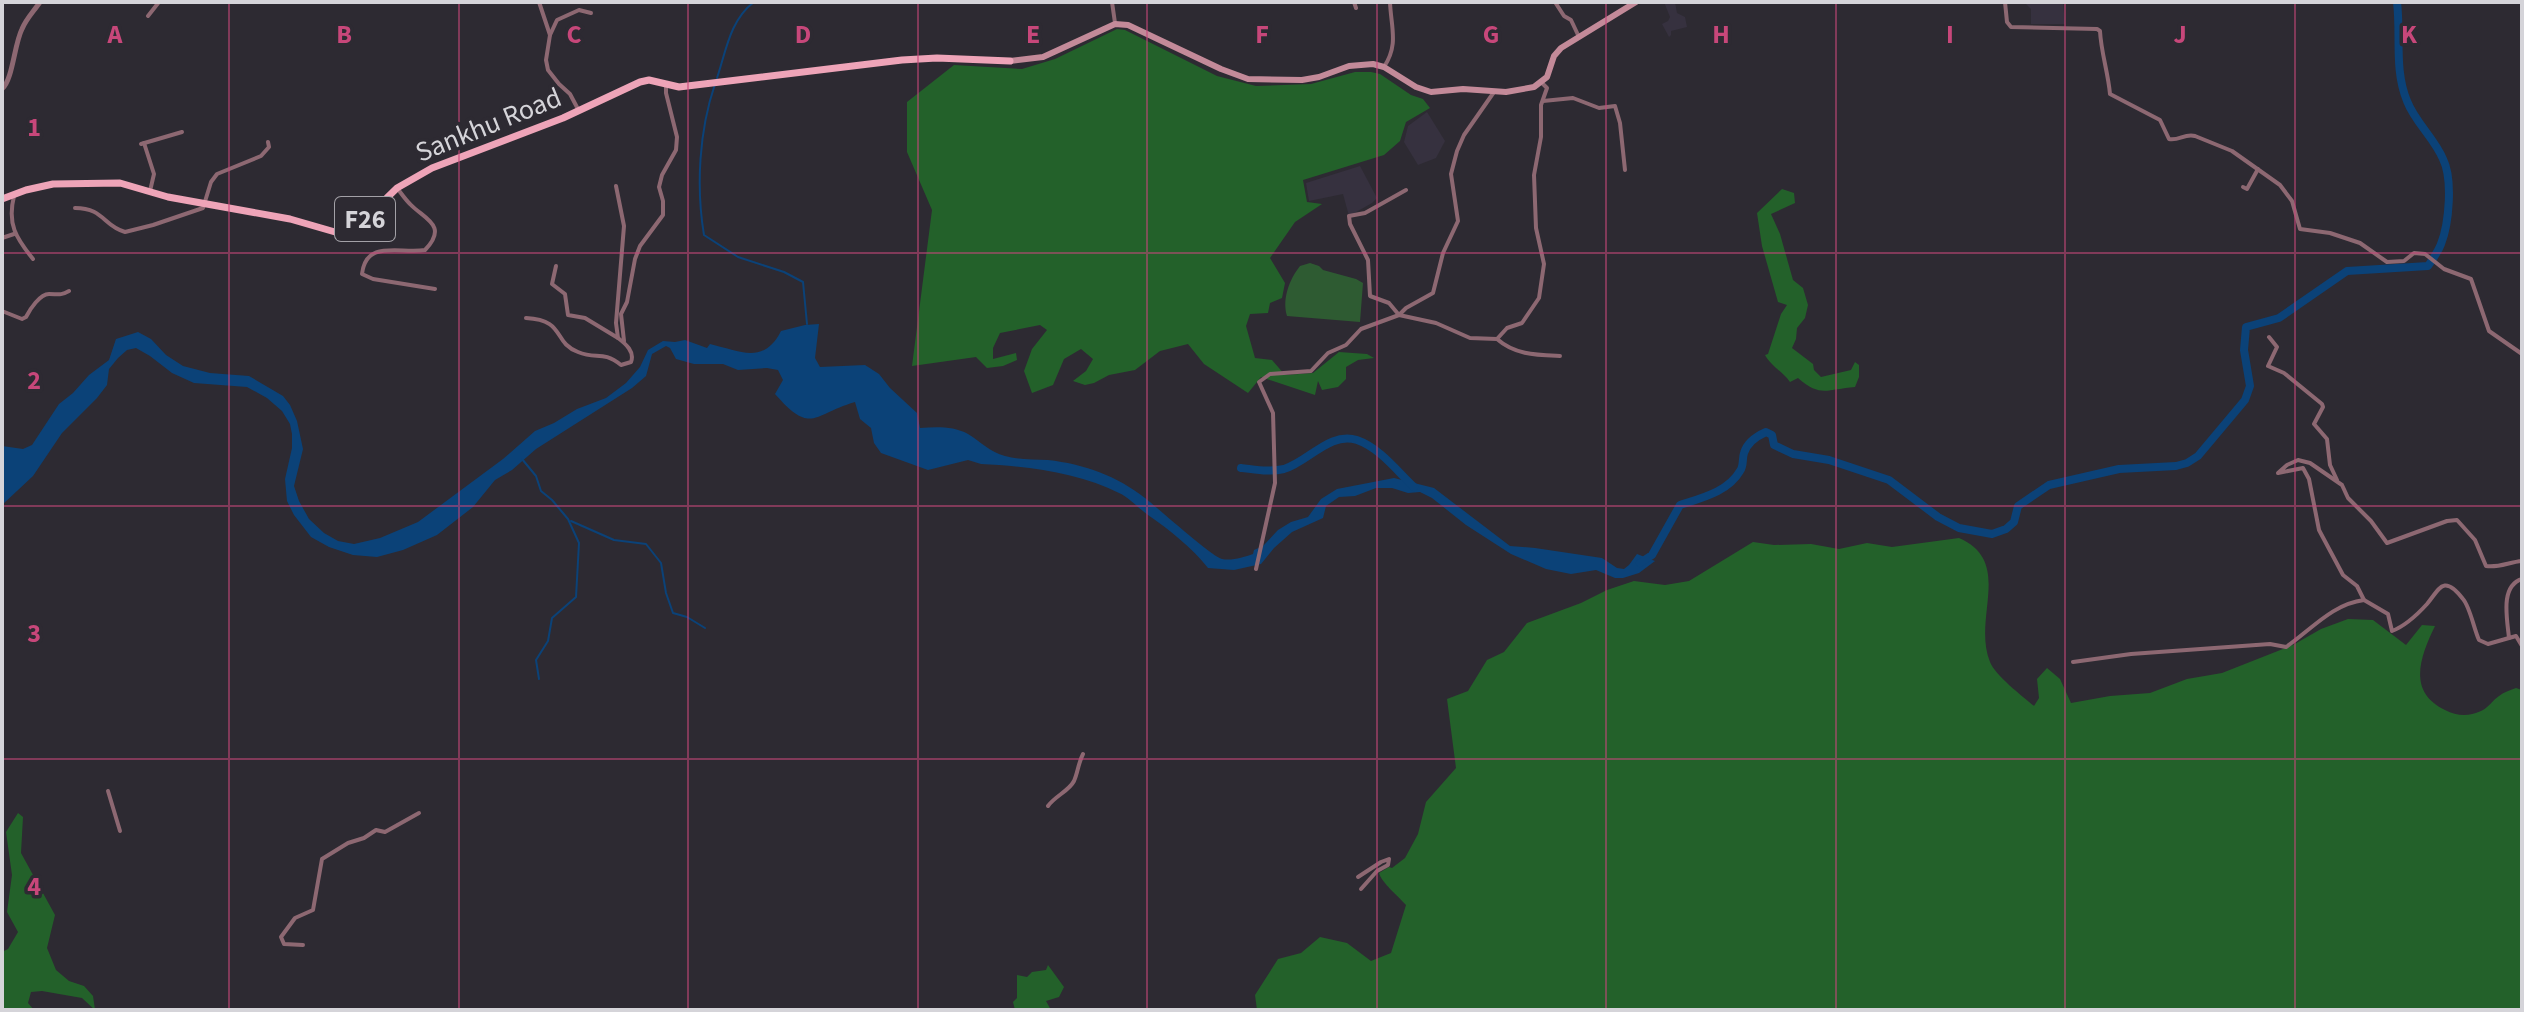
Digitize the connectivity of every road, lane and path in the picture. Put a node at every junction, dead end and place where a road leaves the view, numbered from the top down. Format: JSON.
{"nodes":[{"id":1,"x":40,"y":2,"type":"edge"},
{"id":2,"x":159,"y":2,"type":"edge"},
{"id":3,"x":539,"y":2,"type":"edge"},
{"id":4,"x":1112,"y":2,"type":"edge"},
{"id":5,"x":1390,"y":2,"type":"edge"},
{"id":6,"x":1555,"y":2,"type":"edge"},
{"id":7,"x":1636,"y":2,"type":"edge"},
{"id":8,"x":2005,"y":2,"type":"edge"},
{"id":9,"x":591,"y":13,"type":"dead end"},
{"id":10,"x":148,"y":16,"type":"dead end"},
{"id":11,"x":1115,"y":24,"type":"junction"},
{"id":12,"x":550,"y":35,"type":"junction"},
{"id":13,"x":1579,"y":37,"type":"junction"},
{"id":14,"x":1010,"y":61,"type":"joint"},
{"id":15,"x":1384,"y":67,"type":"junction"},
{"id":16,"x":1541,"y":82,"type":"junction"},
{"id":17,"x":666,"y":85,"type":"junction"},
{"id":18,"x":2,"y":89,"type":"edge"},
{"id":19,"x":1494,"y":92,"type":"junction"},
{"id":20,"x":1543,"y":101,"type":"junction"},
{"id":21,"x":579,"y":111,"type":"junction"},
{"id":22,"x":182,"y":132,"type":"dead end"},
{"id":23,"x":268,"y":142,"type":"dead end"},
{"id":24,"x":2258,"y":169,"type":"junction"},
{"id":25,"x":1625,"y":170,"type":"dead end"},
{"id":26,"x":616,"y":186,"type":"dead end"},
{"id":27,"x":2243,"y":187,"type":"dead end"},
{"id":28,"x":397,"y":188,"type":"junction"},
{"id":29,"x":1406,"y":190,"type":"dead end"},
{"id":30,"x":150,"y":192,"type":"junction"},
{"id":31,"x":14,"y":194,"type":"junction"},
{"id":32,"x":2,"y":199,"type":"edge"},
{"id":33,"x":205,"y":203,"type":"junction"},
{"id":34,"x":75,"y":208,"type":"dead end"},
{"id":35,"x":14,"y":234,"type":"junction"},
{"id":36,"x":2,"y":238,"type":"edge"},
{"id":37,"x":33,"y":259,"type":"dead end"},
{"id":38,"x":556,"y":266,"type":"dead end"},
{"id":39,"x":435,"y":289,"type":"dead end"},
{"id":40,"x":69,"y":291,"type":"dead end"},
{"id":41,"x":2,"y":311,"type":"edge"},
{"id":42,"x":1399,"y":315,"type":"junction"},
{"id":43,"x":526,"y":318,"type":"dead end"},
{"id":44,"x":2269,"y":337,"type":"dead end"},
{"id":45,"x":618,"y":338,"type":"junction"},
{"id":46,"x":1497,"y":339,"type":"junction"},
{"id":47,"x":625,"y":343,"type":"junction"},
{"id":48,"x":2522,"y":354,"type":"edge"},
{"id":49,"x":1560,"y":356,"type":"dead end"},
{"id":50,"x":2338,"y":482,"type":"junction"},
{"id":51,"x":2522,"y":561,"type":"edge"},
{"id":52,"x":1256,"y":569,"type":"dead end"},
{"id":53,"x":2522,"y":579,"type":"edge"},
{"id":54,"x":2364,"y":600,"type":"junction"},
{"id":55,"x":2509,"y":638,"type":"junction"},
{"id":56,"x":2522,"y":646,"type":"edge"},
{"id":57,"x":2073,"y":662,"type":"dead end"},
{"id":58,"x":1083,"y":754,"type":"dead end"},
{"id":59,"x":108,"y":791,"type":"dead end"},
{"id":60,"x":1048,"y":806,"type":"dead end"},
{"id":61,"x":419,"y":813,"type":"dead end"},
{"id":62,"x":120,"y":831,"type":"dead end"},
{"id":63,"x":1358,"y":877,"type":"dead end"},
{"id":64,"x":1361,"y":889,"type":"dead end"},
{"id":65,"x":303,"y":945,"type":"dead end"}],
"edges":[{"from":1,"to":18,"type":"street"},
{"from":2,"to":10,"type":"street"},
{"from":3,"to":12,"type":"street"},
{"from":4,"to":11,"type":"street"},
{"from":5,"to":15,"type":"street"},
{"from":6,"to":13,"type":"street"},
{"from":7,"to":13,"type":"main road"},
{"from":8,"to":24,"type":"street"},
{"from":9,"to":12,"type":"street"},
{"from":11,"to":14,"type":"main road","number":"F26"},
{"from":11,"to":15,"type":"main road"},
{"from":12,"to":21,"type":"street"},
{"from":13,"to":16,"type":"main road"},
{"from":14,"to":17,"type":"main road","name":"Sankhu Road","number":"F26"},
{"from":15,"to":19,"type":"main road"},
{"from":16,"to":19,"type":"main road"},
{"from":16,"to":20,"type":"street"},
{"from":17,"to":21,"type":"main road","name":"Sankhu Road","number":"F26"},
{"from":17,"to":47,"type":"street"},
{"from":19,"to":42,"type":"street"},
{"from":20,"to":25,"type":"street"},
{"from":20,"to":46,"type":"street"},
{"from":21,"to":28,"type":"main road","name":"Sankhu Road","number":"F26"},
{"from":22,"to":30,"type":"street"},
{"from":23,"to":33,"type":"street"},
{"from":24,"to":27,"type":"street"},
{"from":24,"to":48,"type":"street"},
{"from":26,"to":45,"type":"street"},
{"from":28,"to":33,"type":"main road","name":"Sankhu Road","number":"F26"},
{"from":28,"to":39,"type":"street"},
{"from":29,"to":42,"type":"street"},
{"from":30,"to":31,"type":"main road","name":"Sankhu Road","number":"F26"},
{"from":30,"to":33,"type":"main road","name":"Sankhu Road","number":"F26"},
{"from":31,"to":32,"type":"main road","name":"Sankhu Road","number":"F26"},
{"from":31,"to":35,"type":"street"},
{"from":33,"to":34,"type":"street"},
{"from":35,"to":36,"type":"street"},
{"from":35,"to":37,"type":"street"},
{"from":38,"to":45,"type":"street"},
{"from":40,"to":41,"type":"street"},
{"from":42,"to":46,"type":"street"},
{"from":42,"to":52,"type":"street"},
{"from":43,"to":47,"type":"street"},
{"from":44,"to":50,"type":"street"},
{"from":45,"to":47,"type":"street"},
{"from":46,"to":49,"type":"street"},
{"from":50,"to":51,"type":"street"},
{"from":50,"to":54,"type":"street"},
{"from":53,"to":55,"type":"street"},
{"from":54,"to":55,"type":"street"},
{"from":54,"to":57,"type":"street"},
{"from":55,"to":56,"type":"street"},
{"from":58,"to":60,"type":"street"},
{"from":59,"to":62,"type":"street"},
{"from":61,"to":65,"type":"street"},
{"from":63,"to":64,"type":"street"}]}
